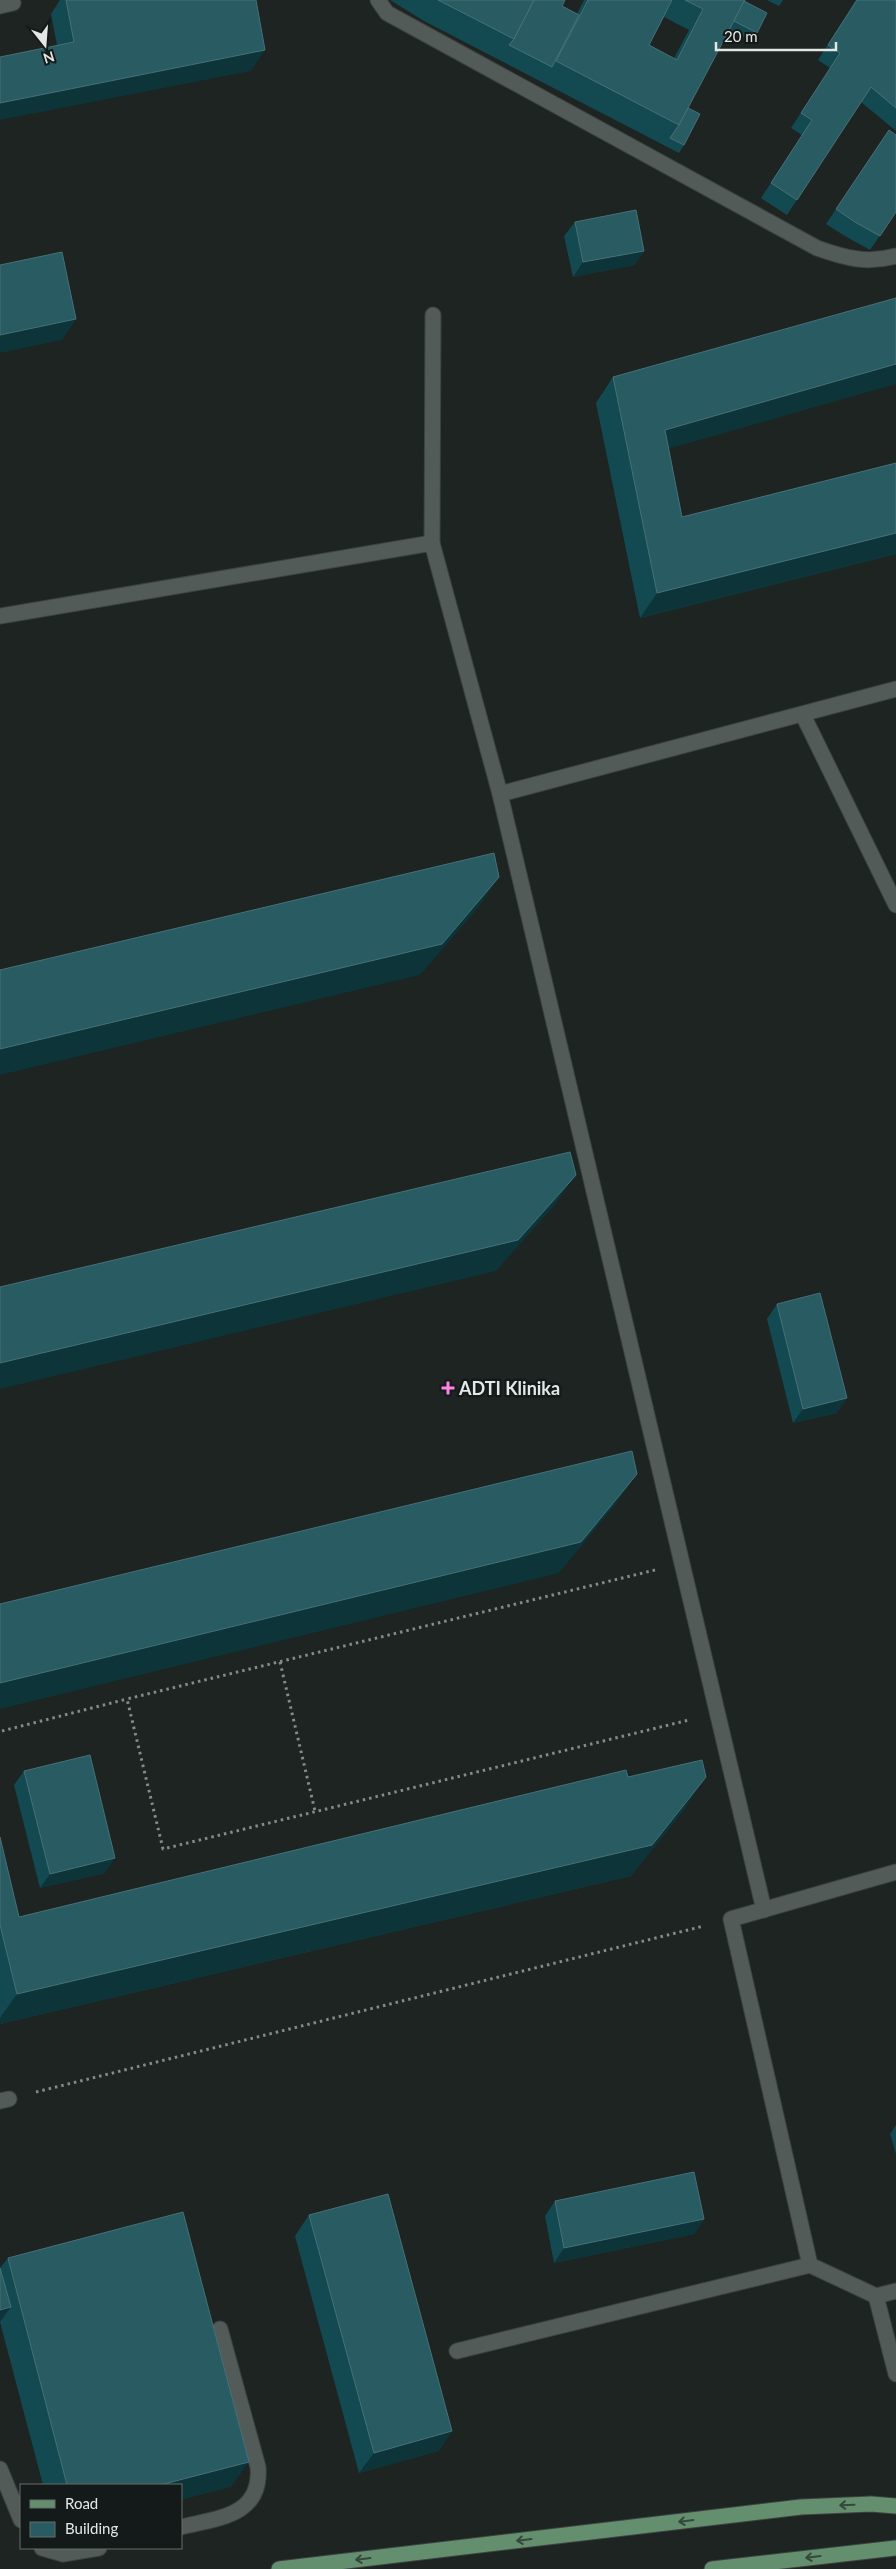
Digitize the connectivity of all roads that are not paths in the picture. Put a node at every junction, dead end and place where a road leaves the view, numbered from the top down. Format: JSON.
{"nodes":[{"id":1,"x":378,"y":0,"type":"edge"},
{"id":2,"x":896,"y":256,"type":"edge"},
{"id":3,"x":433,"y":316,"type":"dead end"},
{"id":4,"x":432,"y":543,"type":"junction"},
{"id":5,"x":0,"y":616,"type":"edge"},
{"id":6,"x":896,"y":689,"type":"edge"},
{"id":7,"x":803,"y":715,"type":"junction"},
{"id":8,"x":500,"y":794,"type":"junction"},
{"id":9,"x":896,"y":905,"type":"edge"},
{"id":10,"x":896,"y":1872,"type":"edge"},
{"id":11,"x":764,"y":1910,"type":"junction"},
{"id":12,"x":810,"y":2265,"type":"junction"},
{"id":13,"x":896,"y":2291,"type":"edge"},
{"id":14,"x":876,"y":2296,"type":"junction"},
{"id":15,"x":220,"y":2329,"type":"dead end"},
{"id":16,"x":456,"y":2351,"type":"dead end"},
{"id":17,"x":896,"y":2374,"type":"edge"},
{"id":18,"x":0,"y":2469,"type":"edge"},
{"id":19,"x":896,"y":2506,"type":"edge"},
{"id":20,"x":20,"y":2518,"type":"edge"},
{"id":21,"x":182,"y":2527,"type":"edge"},
{"id":22,"x":896,"y":2548,"type":"edge"},
{"id":23,"x":46,"y":2549,"type":"edge"},
{"id":24,"x":93,"y":2549,"type":"edge"},
{"id":25,"x":280,"y":2569,"type":"edge"},
{"id":26,"x":712,"y":2569,"type":"edge"}],
"edges":[{"from":1,"to":2,"type":"street"},
{"from":3,"to":4,"type":"street"},
{"from":4,"to":5,"type":"street"},
{"from":4,"to":8,"type":"street"},
{"from":6,"to":7,"type":"street"},
{"from":7,"to":8,"type":"street"},
{"from":7,"to":9,"type":"street"},
{"from":8,"to":11,"type":"street"},
{"from":10,"to":11,"type":"street"},
{"from":11,"to":12,"type":"street"},
{"from":12,"to":14,"type":"street"},
{"from":12,"to":16,"type":"street"},
{"from":13,"to":14,"type":"street"},
{"from":14,"to":17,"type":"street"},
{"from":15,"to":21,"type":"street"},
{"from":18,"to":20,"type":"street"},
{"from":19,"to":25,"type":"main road","one_way":true},
{"from":22,"to":26,"type":"main road","one_way":true},
{"from":23,"to":24,"type":"street"}]}
